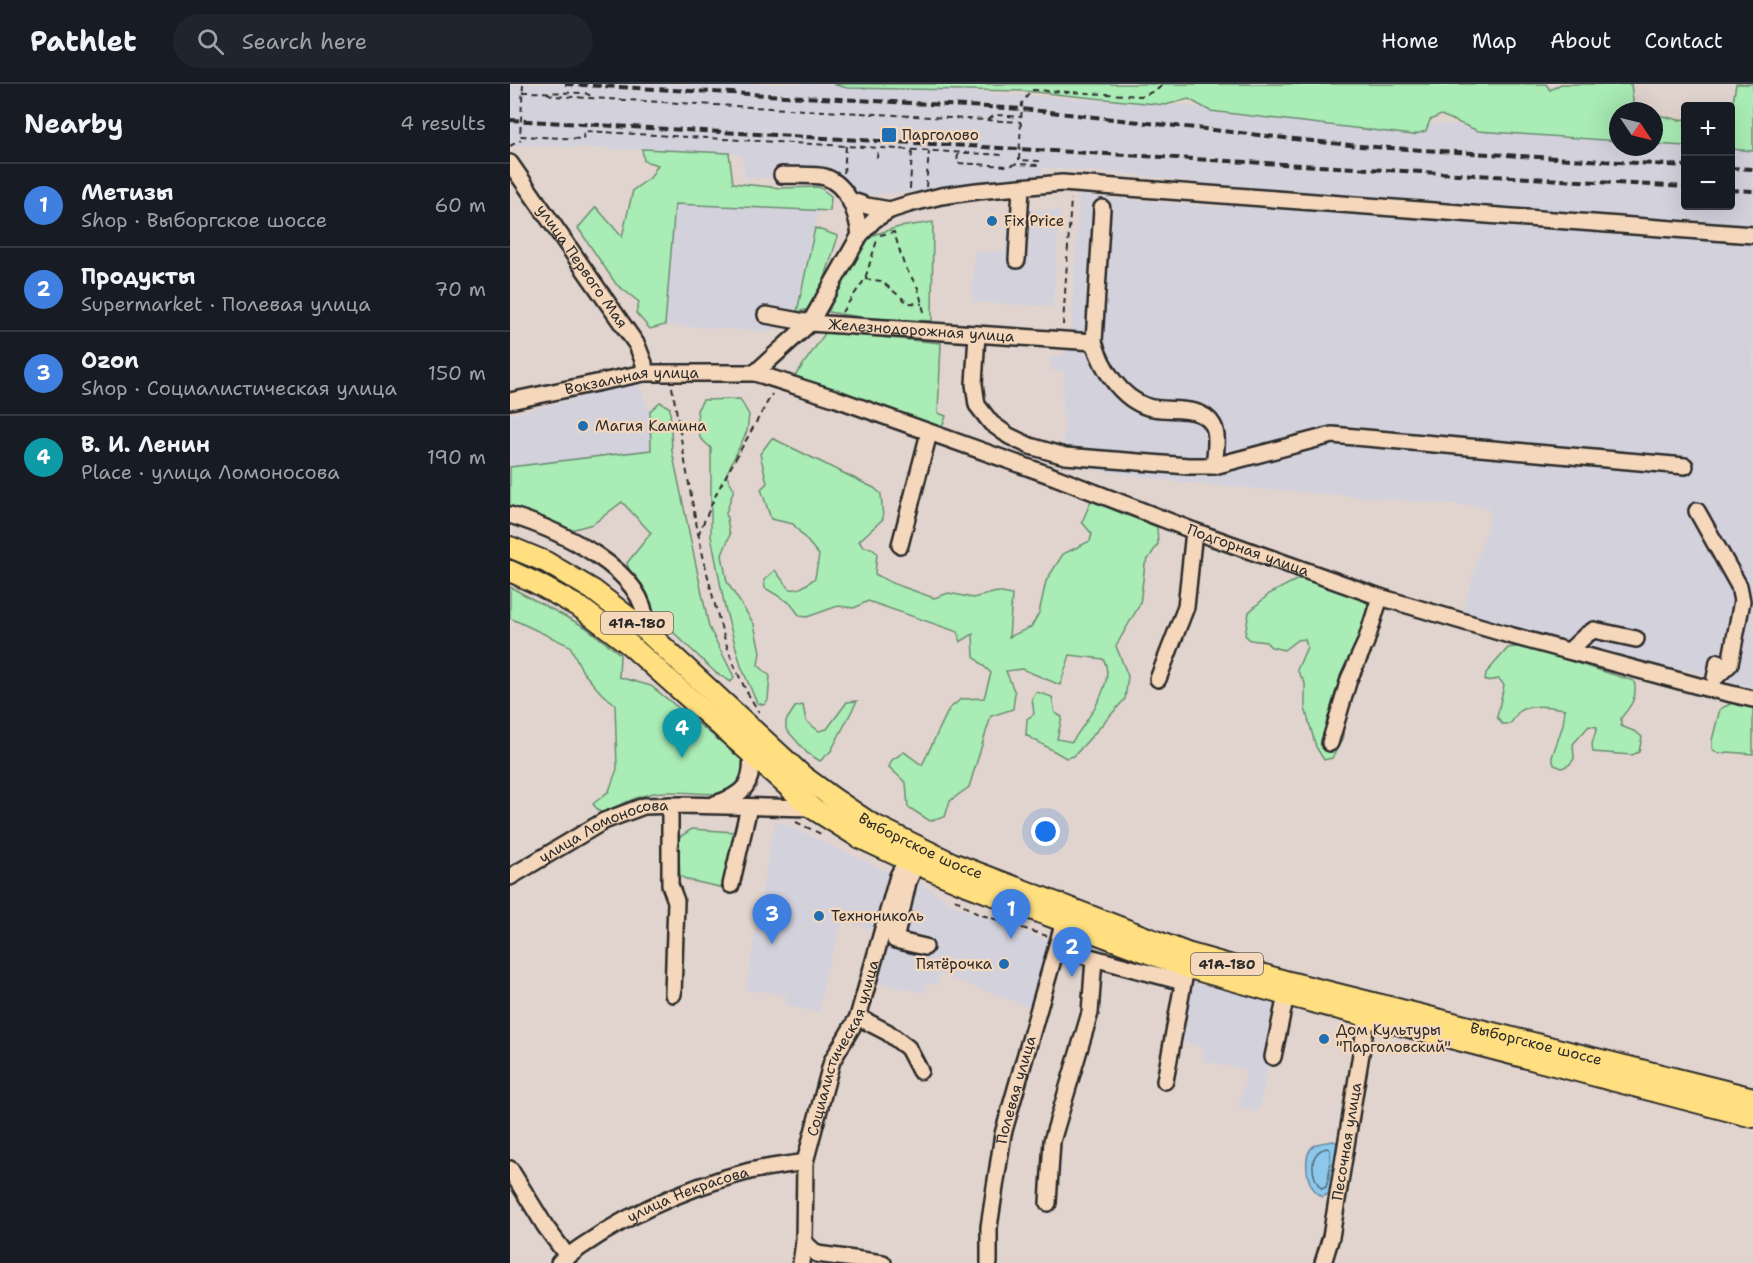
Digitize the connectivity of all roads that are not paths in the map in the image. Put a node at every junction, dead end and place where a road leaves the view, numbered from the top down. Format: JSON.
{"nodes":[{"id":1,"x":510,"y":164,"type":"edge"},
{"id":2,"x":782,"y":175,"type":"dead end"},
{"id":3,"x":1021,"y":188,"type":"junction"},
{"id":4,"x":845,"y":189,"type":"junction"},
{"id":5,"x":1102,"y":208,"type":"dead end"},
{"id":6,"x":890,"y":210,"type":"junction"},
{"id":7,"x":860,"y":235,"type":"junction"},
{"id":8,"x":1753,"y":235,"type":"edge"},
{"id":9,"x":1017,"y":260,"type":"dead end"},
{"id":10,"x":766,"y":315,"type":"dead end"},
{"id":11,"x":810,"y":323,"type":"junction"},
{"id":12,"x":977,"y":334,"type":"junction"},
{"id":13,"x":1094,"y":342,"type":"junction"},
{"id":14,"x":644,"y":373,"type":"junction"},
{"id":15,"x":755,"y":373,"type":"junction"},
{"id":16,"x":510,"y":401,"type":"edge"},
{"id":17,"x":929,"y":433,"type":"junction"},
{"id":18,"x":1214,"y":466,"type":"junction"},
{"id":19,"x":1685,"y":466,"type":"dead end"},
{"id":20,"x":1697,"y":511,"type":"dead end"},
{"id":21,"x":510,"y":515,"type":"edge"},
{"id":22,"x":1194,"y":531,"type":"junction"},
{"id":23,"x":900,"y":545,"type":"dead end"},
{"id":24,"x":510,"y":547,"type":"edge"},
{"id":25,"x":510,"y":571,"type":"edge"},
{"id":26,"x":1380,"y":597,"type":"junction"},
{"id":27,"x":645,"y":630,"type":"junction"},
{"id":28,"x":1636,"y":639,"type":"dead end"},
{"id":29,"x":1569,"y":651,"type":"junction"},
{"id":30,"x":1718,"y":662,"type":"dead end"},
{"id":31,"x":1158,"y":679,"type":"dead end"},
{"id":32,"x":1711,"y":683,"type":"junction"},
{"id":33,"x":1753,"y":699,"type":"edge"},
{"id":34,"x":1330,"y":743,"type":"dead end"},
{"id":35,"x":751,"y":753,"type":"junction"},
{"id":36,"x":670,"y":805,"type":"junction"},
{"id":37,"x":706,"y":806,"type":"junction"},
{"id":38,"x":749,"y":807,"type":"junction"},
{"id":39,"x":812,"y":808,"type":"junction"},
{"id":40,"x":911,"y":862,"type":"junction"},
{"id":41,"x":510,"y":877,"type":"edge"},
{"id":42,"x":731,"y":885,"type":"dead end"},
{"id":43,"x":1064,"y":921,"type":"junction"},
{"id":44,"x":1057,"y":944,"type":"junction"},
{"id":45,"x":925,"y":947,"type":"dead end"},
{"id":46,"x":1094,"y":959,"type":"junction"},
{"id":47,"x":1184,"y":974,"type":"junction"},
{"id":48,"x":673,"y":994,"type":"dead end"},
{"id":49,"x":1286,"y":995,"type":"junction"},
{"id":50,"x":858,"y":1017,"type":"junction"},
{"id":51,"x":1367,"y":1017,"type":"junction"},
{"id":52,"x":1273,"y":1057,"type":"dead end"},
{"id":53,"x":920,"y":1071,"type":"dead end"},
{"id":54,"x":1165,"y":1081,"type":"dead end"},
{"id":55,"x":1753,"y":1098,"type":"edge"},
{"id":56,"x":1753,"y":1117,"type":"edge"},
{"id":57,"x":805,"y":1162,"type":"junction"},
{"id":58,"x":510,"y":1169,"type":"edge"},
{"id":59,"x":1048,"y":1203,"type":"dead end"},
{"id":60,"x":804,"y":1242,"type":"junction"},
{"id":61,"x":573,"y":1258,"type":"edge"},
{"id":62,"x":801,"y":1263,"type":"edge"},
{"id":63,"x":883,"y":1263,"type":"edge"},
{"id":64,"x":988,"y":1263,"type":"edge"},
{"id":65,"x":1323,"y":1263,"type":"edge"}],
"edges":[{"from":1,"to":14,"type":"street","name":"улица Первого Мая"},
{"from":2,"to":4,"type":"street"},
{"from":3,"to":6,"type":"street"},
{"from":3,"to":8,"type":"street"},
{"from":3,"to":9,"type":"street"},
{"from":4,"to":6,"type":"street"},
{"from":4,"to":7,"type":"street"},
{"from":5,"to":13,"type":"street"},
{"from":6,"to":7,"type":"street"},
{"from":7,"to":11,"type":"street"},
{"from":10,"to":11,"type":"street"},
{"from":11,"to":12,"type":"street","name":"Железнодорожная улица"},
{"from":11,"to":15,"type":"street","name":"Железнодорожная улица"},
{"from":12,"to":13,"type":"street","name":"Железнодорожная улица"},
{"from":12,"to":18,"type":"street"},
{"from":13,"to":18,"type":"street"},
{"from":14,"to":15,"type":"street","name":"Вокзальная улица"},
{"from":14,"to":16,"type":"street","name":"Вокзальная улица"},
{"from":15,"to":17,"type":"street","name":"Подгорная улица"},
{"from":17,"to":22,"type":"street","name":"Подгорная улица"},
{"from":17,"to":23,"type":"street"},
{"from":18,"to":19,"type":"street"},
{"from":20,"to":32,"type":"street"},
{"from":21,"to":27,"type":"street"},
{"from":22,"to":26,"type":"street","name":"Подгорная улица"},
{"from":22,"to":31,"type":"street"},
{"from":24,"to":27,"type":"main road","name":"Выборгское шоссе","number":"41А-180"},
{"from":25,"to":35,"type":"main road","name":"Выборгское шоссе","number":"41А-180"},
{"from":26,"to":29,"type":"street","name":"Подгорная улица"},
{"from":26,"to":34,"type":"street"},
{"from":27,"to":55,"type":"main road","name":"Выборгское шоссе","number":"41А-180"},
{"from":28,"to":29,"type":"street"},
{"from":29,"to":32,"type":"street","name":"Подгорная улица"},
{"from":30,"to":32,"type":"street"},
{"from":32,"to":33,"type":"street","name":"Подгорная улица"},
{"from":35,"to":37,"type":"street","name":"улица Ломоносова"},
{"from":35,"to":39,"type":"main road","name":"Выборгское шоссе","number":"41А-180"},
{"from":36,"to":37,"type":"street","name":"улица Ломоносова"},
{"from":36,"to":41,"type":"street","name":"улица Ломоносова"},
{"from":36,"to":48,"type":"street"},
{"from":37,"to":38,"type":"street","name":"улица Ломоносова"},
{"from":38,"to":39,"type":"street","name":"улица Ломоносова"},
{"from":38,"to":42,"type":"street"},
{"from":39,"to":40,"type":"main road","name":"Выборгское шоссе","number":"41А-180"},
{"from":40,"to":43,"type":"main road","name":"Выборгское шоссе","number":"41А-180"},
{"from":40,"to":45,"type":"street"},
{"from":40,"to":50,"type":"street","name":"Социалистическая улица"},
{"from":43,"to":44,"type":"street","name":"Полевая улица"},
{"from":43,"to":47,"type":"main road","name":"Выборгское шоссе","number":"41А-180"},
{"from":44,"to":46,"type":"street"},
{"from":44,"to":64,"type":"street","name":"Полевая улица"},
{"from":46,"to":47,"type":"street"},
{"from":46,"to":59,"type":"street"},
{"from":47,"to":49,"type":"main road","name":"Выборгское шоссе","number":"41А-180"},
{"from":47,"to":54,"type":"street"},
{"from":49,"to":51,"type":"main road","name":"Выборгское шоссе","number":"41А-180"},
{"from":49,"to":52,"type":"street"},
{"from":50,"to":53,"type":"street"},
{"from":50,"to":57,"type":"street","name":"Социалистическая улица"},
{"from":51,"to":56,"type":"main road","name":"Выборгское шоссе","number":"41А-180"},
{"from":51,"to":65,"type":"street","name":"Песочная улица"},
{"from":57,"to":60,"type":"street","name":"Социалистическая улица"},
{"from":57,"to":61,"type":"street","name":"улица Некрасова"},
{"from":58,"to":61,"type":"street"},
{"from":60,"to":62,"type":"street","name":"Социалистическая улица"},
{"from":60,"to":63,"type":"street"}]}
